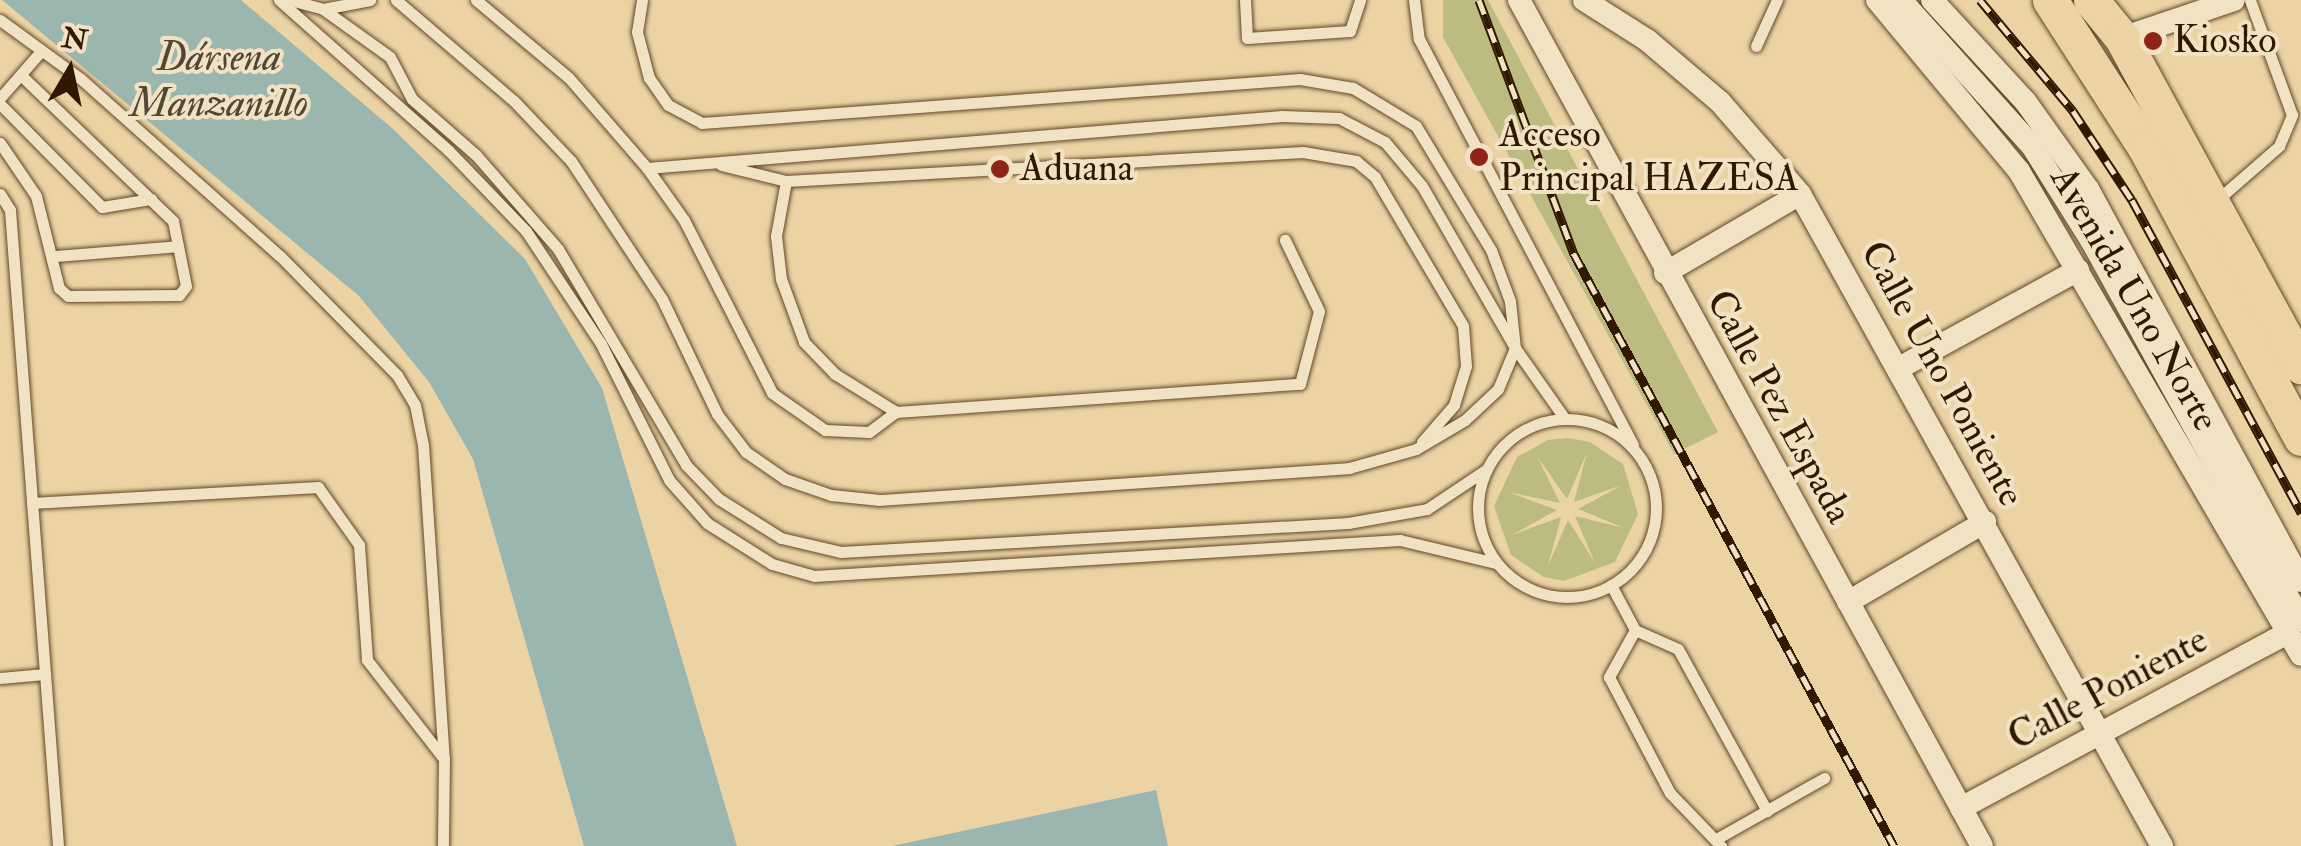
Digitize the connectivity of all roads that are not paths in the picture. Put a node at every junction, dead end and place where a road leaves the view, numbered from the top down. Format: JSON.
{"nodes":[{"id":1,"x":280,"y":0,"type":"edge"},
{"id":2,"x":290,"y":0,"type":"edge"},
{"id":3,"x":370,"y":0,"type":"edge"},
{"id":4,"x":396,"y":0,"type":"edge"},
{"id":5,"x":476,"y":0,"type":"edge"},
{"id":6,"x":642,"y":0,"type":"edge"},
{"id":7,"x":1245,"y":0,"type":"edge"},
{"id":8,"x":1360,"y":0,"type":"edge"},
{"id":9,"x":1414,"y":0,"type":"edge"},
{"id":10,"x":1519,"y":0,"type":"edge"},
{"id":11,"x":1584,"y":0,"type":"edge"},
{"id":12,"x":1777,"y":0,"type":"edge"},
{"id":13,"x":1877,"y":0,"type":"edge"},
{"id":14,"x":1901,"y":0,"type":"edge"},
{"id":15,"x":1932,"y":0,"type":"edge"},
{"id":16,"x":2022,"y":0,"type":"edge"},
{"id":17,"x":2050,"y":0,"type":"edge"},
{"id":18,"x":2091,"y":0,"type":"edge"},
{"id":19,"x":2234,"y":0,"type":"edge"},
{"id":20,"x":2250,"y":0,"type":"edge"},
{"id":21,"x":323,"y":8,"type":"junction"},
{"id":22,"x":0,"y":20,"type":"edge"},
{"id":23,"x":2122,"y":38,"type":"junction"},
{"id":24,"x":1756,"y":46,"type":"dead end"},
{"id":25,"x":41,"y":51,"type":"junction"},
{"id":26,"x":21,"y":74,"type":"junction"},
{"id":27,"x":0,"y":101,"type":"edge"},
{"id":28,"x":2119,"y":102,"type":"junction"},
{"id":29,"x":2296,"y":113,"type":"edge"},
{"id":30,"x":0,"y":144,"type":"edge"},
{"id":31,"x":710,"y":163,"type":"junction"},
{"id":32,"x":648,"y":168,"type":"junction"},
{"id":33,"x":786,"y":181,"type":"junction"},
{"id":34,"x":0,"y":194,"type":"edge"},
{"id":35,"x":1800,"y":194,"type":"junction"},
{"id":36,"x":151,"y":199,"type":"junction"},
{"id":37,"x":2213,"y":204,"type":"junction"},
{"id":38,"x":1285,"y":240,"type":"dead end"},
{"id":39,"x":178,"y":246,"type":"junction"},
{"id":40,"x":55,"y":256,"type":"junction"},
{"id":41,"x":2078,"y":270,"type":"junction"},
{"id":42,"x":1664,"y":272,"type":"junction"},
{"id":43,"x":1515,"y":348,"type":"junction"},
{"id":44,"x":2301,"y":366,"type":"edge"},
{"id":45,"x":1901,"y":367,"type":"junction"},
{"id":46,"x":896,"y":412,"type":"junction"},
{"id":47,"x":1564,"y":420,"type":"junction"},
{"id":48,"x":2301,"y":438,"type":"edge"},
{"id":49,"x":1416,"y":450,"type":"junction"},
{"id":50,"x":1638,"y":453,"type":"junction"},
{"id":51,"x":1487,"y":469,"type":"junction"},
{"id":52,"x":32,"y":503,"type":"junction"},
{"id":53,"x":1985,"y":522,"type":"junction"},
{"id":54,"x":1496,"y":563,"type":"junction"},
{"id":55,"x":2301,"y":581,"type":"edge"},
{"id":56,"x":1611,"y":585,"type":"junction"},
{"id":57,"x":1848,"y":602,"type":"junction"},
{"id":58,"x":2295,"y":627,"type":"edge"},
{"id":59,"x":1634,"y":630,"type":"junction"},
{"id":60,"x":2301,"y":655,"type":"edge"},
{"id":61,"x":45,"y":674,"type":"junction"},
{"id":62,"x":0,"y":678,"type":"edge"},
{"id":63,"x":2100,"y":733,"type":"junction"},
{"id":64,"x":444,"y":758,"type":"junction"},
{"id":65,"x":1824,"y":778,"type":"dead end"},
{"id":66,"x":1961,"y":808,"type":"junction"},
{"id":67,"x":1766,"y":811,"type":"junction"},
{"id":68,"x":1719,"y":842,"type":"edge"},
{"id":69,"x":58,"y":846,"type":"edge"},
{"id":70,"x":444,"y":846,"type":"edge"},
{"id":71,"x":1982,"y":846,"type":"edge"},
{"id":72,"x":2162,"y":846,"type":"edge"}],
"edges":[{"from":1,"to":54,"type":"lane"},
{"from":2,"to":21,"type":"lane"},
{"from":3,"to":21,"type":"lane"},
{"from":4,"to":49,"type":"lane"},
{"from":5,"to":32,"type":"lane"},
{"from":6,"to":43,"type":"lane"},
{"from":7,"to":8,"type":"lane"},
{"from":9,"to":50,"type":"lane"},
{"from":10,"to":42,"type":"street","name":"Calle Pez Espada"},
{"from":11,"to":35,"type":"street","name":"Calle Uno Poniente"},
{"from":12,"to":24,"type":"lane"},
{"from":13,"to":41,"type":"street","name":"Avenida Uno Norte"},
{"from":14,"to":58,"type":"street"},
{"from":15,"to":55,"type":"street"},
{"from":16,"to":28,"type":"main road"},
{"from":17,"to":28,"type":"main road"},
{"from":18,"to":23,"type":"main road"},
{"from":19,"to":23,"type":"street"},
{"from":20,"to":29,"type":"lane"},
{"from":21,"to":51,"type":"lane"},
{"from":22,"to":25,"type":"lane"},
{"from":23,"to":37,"type":"main road"},
{"from":25,"to":26,"type":"lane"},
{"from":25,"to":64,"type":"lane"},
{"from":26,"to":27,"type":"lane"},
{"from":26,"to":36,"type":"lane"},
{"from":27,"to":36,"type":"lane"},
{"from":28,"to":48,"type":"main road"},
{"from":29,"to":37,"type":"lane"},
{"from":30,"to":40,"type":"lane"},
{"from":31,"to":32,"type":"lane"},
{"from":31,"to":33,"type":"lane"},
{"from":31,"to":43,"type":"lane"},
{"from":32,"to":46,"type":"lane"},
{"from":33,"to":46,"type":"lane"},
{"from":33,"to":49,"type":"lane"},
{"from":34,"to":52,"type":"lane"},
{"from":35,"to":42,"type":"street"},
{"from":35,"to":45,"type":"street","name":"Calle Uno Poniente"},
{"from":36,"to":39,"type":"lane"},
{"from":37,"to":44,"type":"main road"},
{"from":38,"to":46,"type":"lane"},
{"from":39,"to":40,"type":"lane"},
{"from":39,"to":40,"type":"lane"},
{"from":41,"to":45,"type":"street"},
{"from":41,"to":58,"type":"street","name":"Avenida Uno Norte"},
{"from":42,"to":57,"type":"street","name":"Calle Pez Espada"},
{"from":43,"to":47,"type":"lane"},
{"from":43,"to":49,"type":"lane"},
{"from":45,"to":53,"type":"street","name":"Calle Uno Poniente"},
{"from":47,"to":50,"type":"lane"},
{"from":47,"to":51,"type":"lane"},
{"from":50,"to":56,"type":"lane"},
{"from":51,"to":54,"type":"lane"},
{"from":52,"to":61,"type":"lane"},
{"from":52,"to":64,"type":"lane"},
{"from":53,"to":57,"type":"street"},
{"from":53,"to":63,"type":"street","name":"Calle Uno Poniente"},
{"from":54,"to":56,"type":"lane"},
{"from":56,"to":59,"type":"lane"},
{"from":57,"to":66,"type":"street","name":"Calle Pez Espada"},
{"from":58,"to":60,"type":"street","name":"Avenida Uno Norte"},
{"from":58,"to":63,"type":"street","name":"Calle Poniente"},
{"from":59,"to":67,"type":"lane"},
{"from":59,"to":68,"type":"lane"},
{"from":61,"to":62,"type":"lane"},
{"from":61,"to":69,"type":"lane"},
{"from":63,"to":66,"type":"street","name":"Calle Poniente"},
{"from":63,"to":72,"type":"street","name":"Calle Uno Poniente"},
{"from":64,"to":70,"type":"lane"},
{"from":65,"to":67,"type":"lane"},
{"from":66,"to":71,"type":"street","name":"Calle Pez Espada"},
{"from":67,"to":68,"type":"lane"}]}
